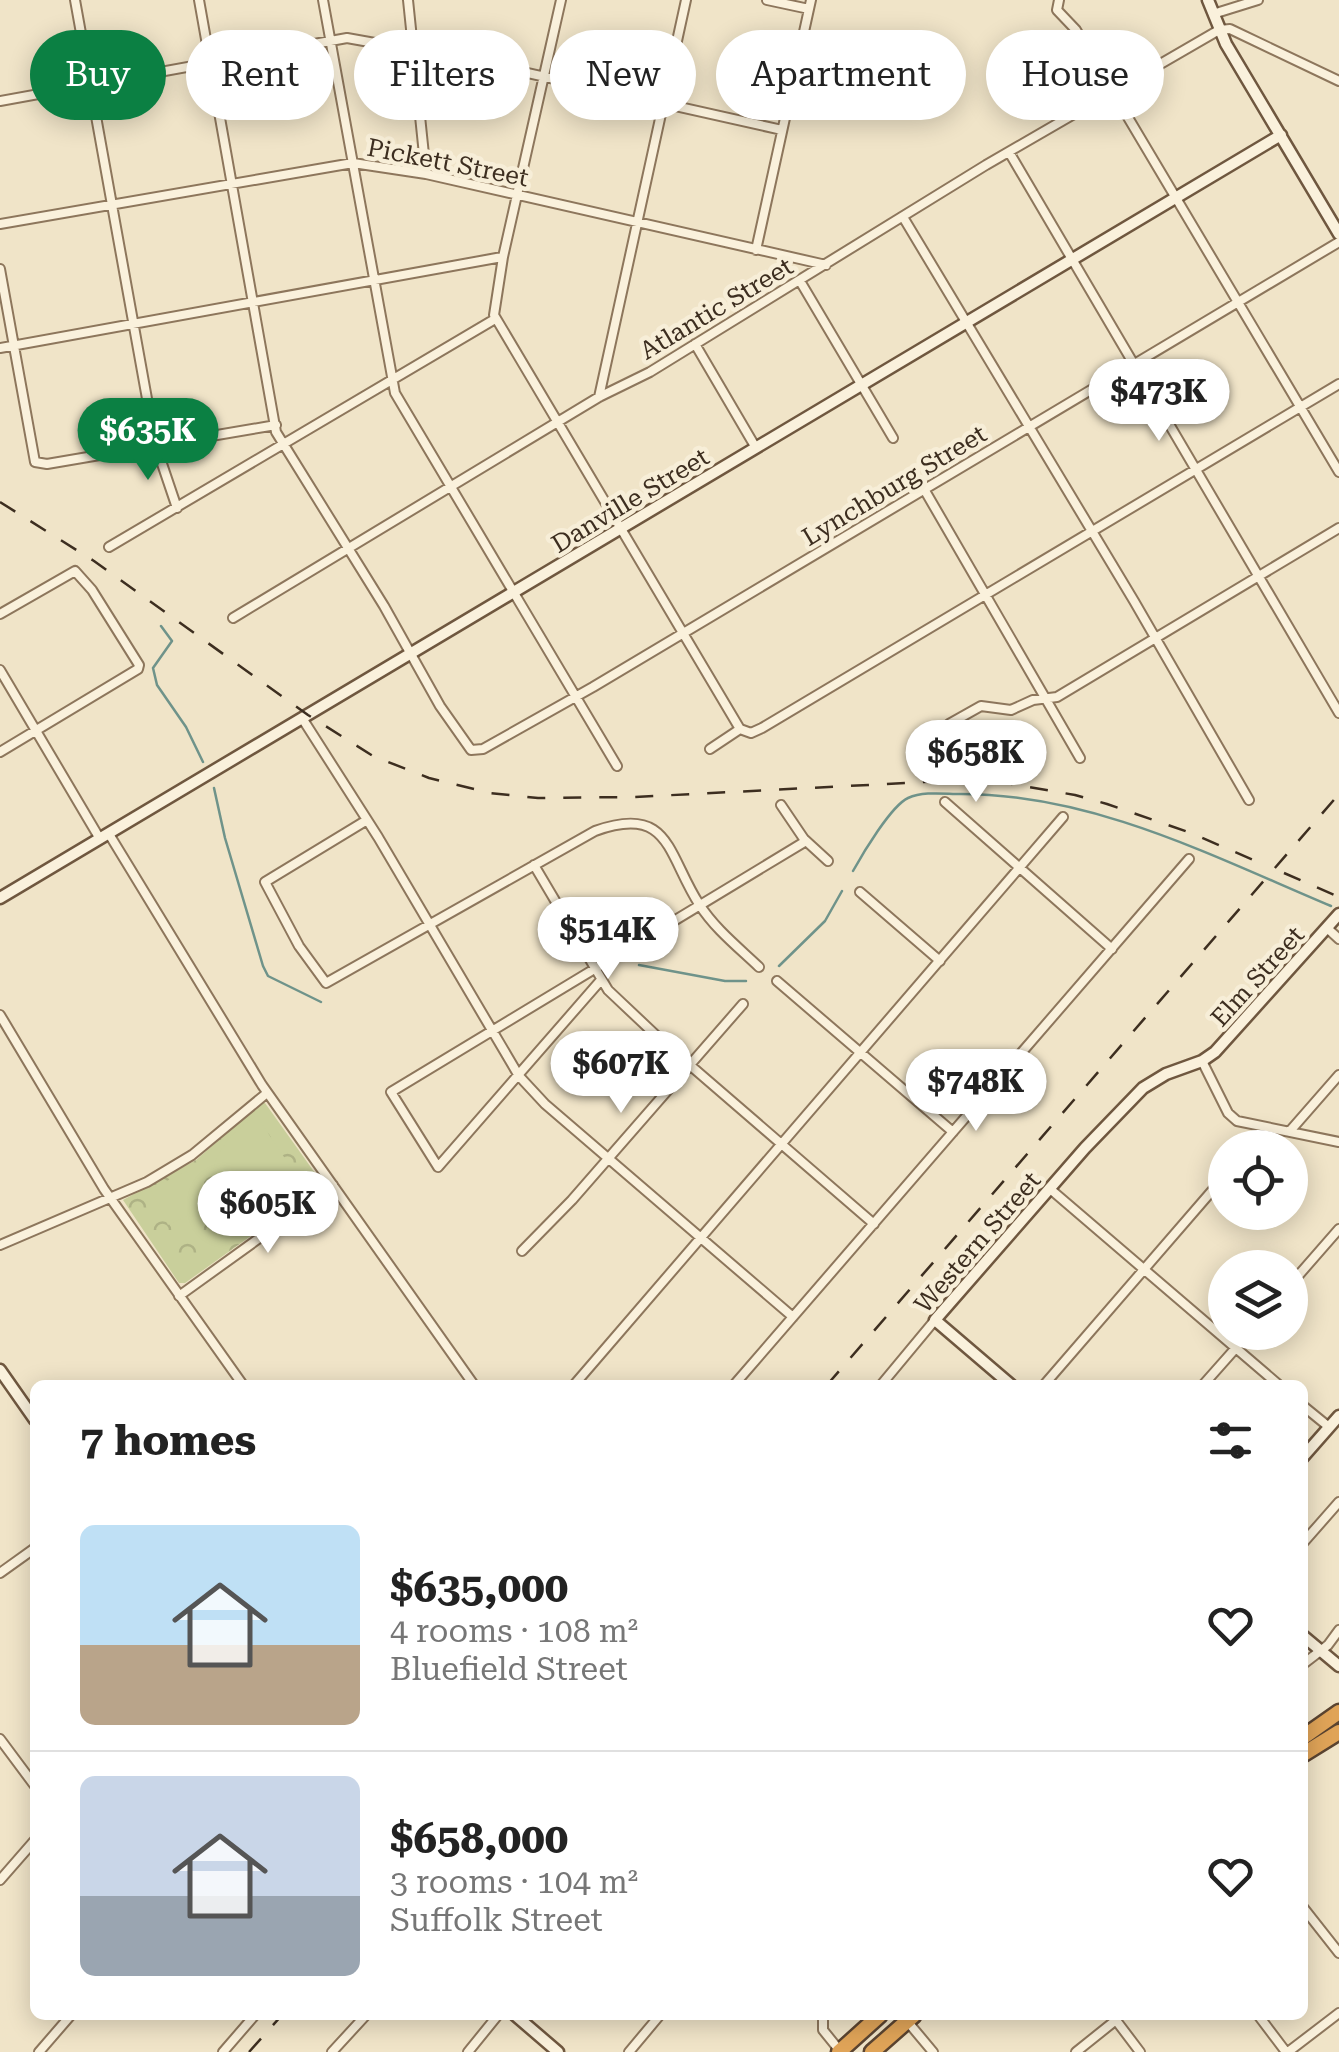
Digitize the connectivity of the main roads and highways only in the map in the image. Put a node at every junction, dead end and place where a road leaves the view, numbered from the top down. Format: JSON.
{"nodes":[{"id":1,"x":1339,"y":1712,"type":"edge"},
{"id":2,"x":1339,"y":1732,"type":"edge"},
{"id":3,"x":1308,"y":1734,"type":"edge"},
{"id":4,"x":1308,"y":1751,"type":"edge"},
{"id":5,"x":875,"y":2020,"type":"edge"},
{"id":6,"x":905,"y":2020,"type":"edge"},
{"id":7,"x":840,"y":2052,"type":"edge"},
{"id":8,"x":872,"y":2052,"type":"edge"}],
"edges":[{"from":1,"to":3,"type":"highway"},
{"from":2,"to":4,"type":"highway"},
{"from":5,"to":7,"type":"highway"},
{"from":6,"to":8,"type":"highway"}]}
